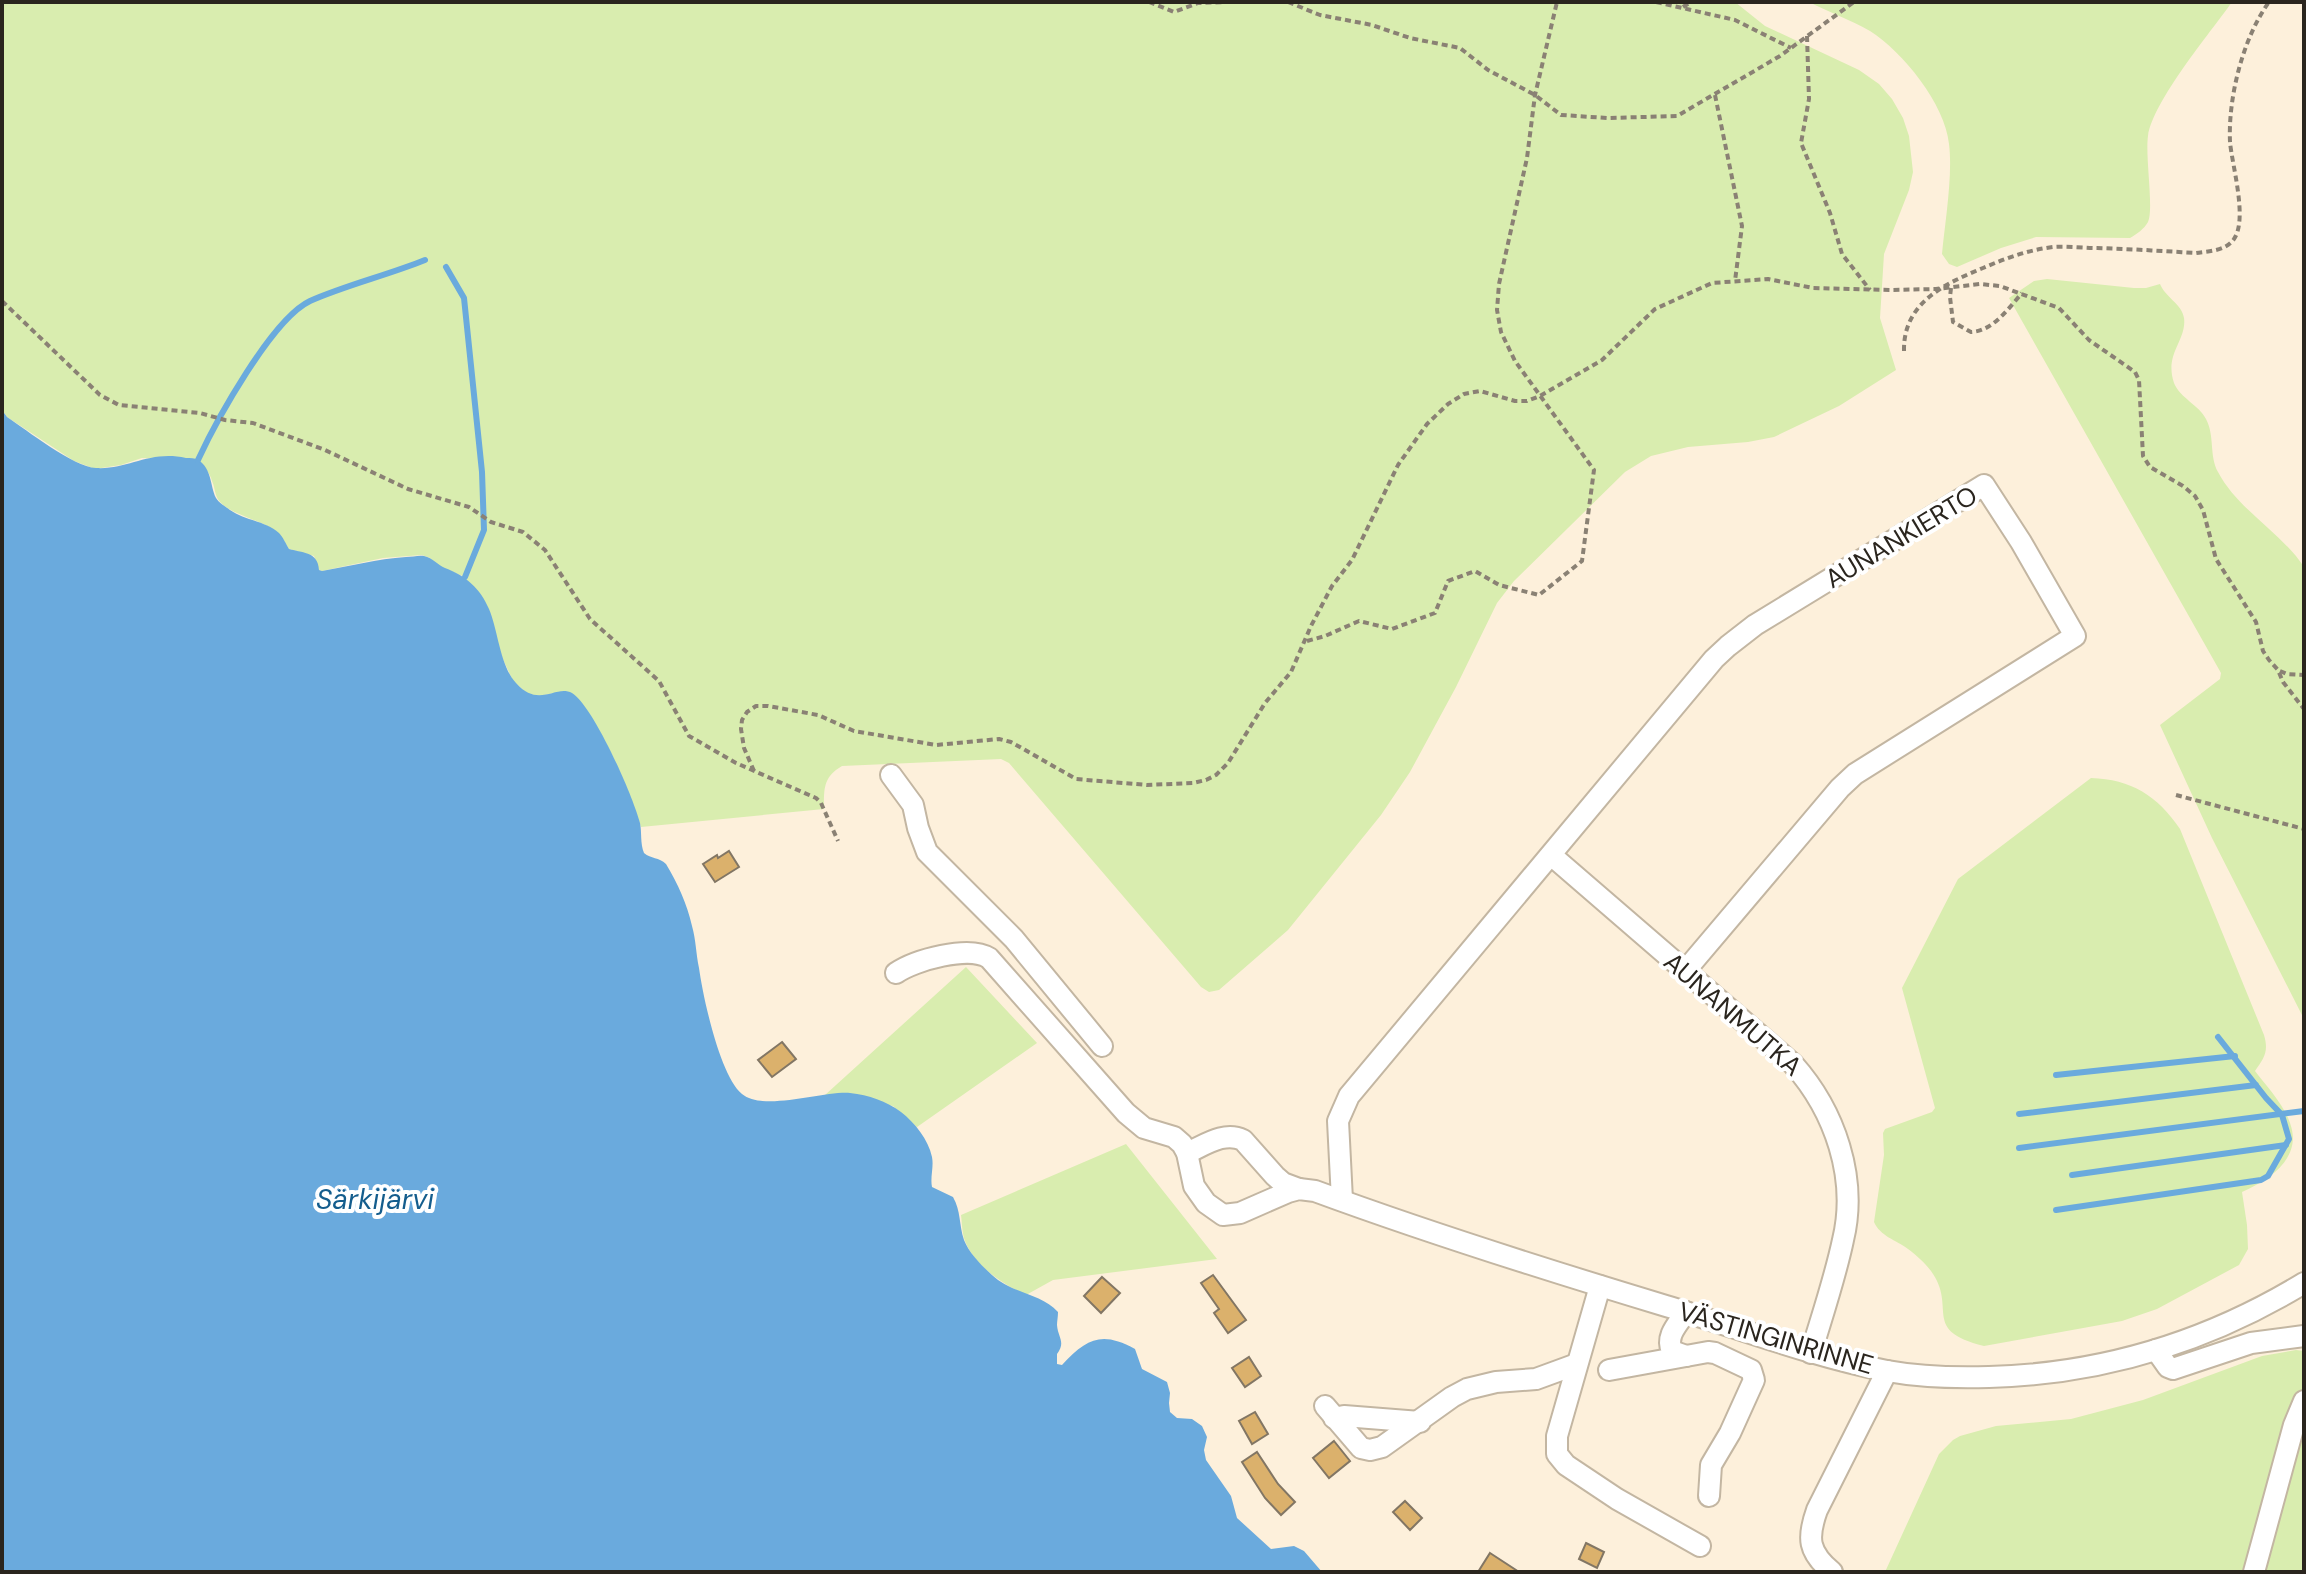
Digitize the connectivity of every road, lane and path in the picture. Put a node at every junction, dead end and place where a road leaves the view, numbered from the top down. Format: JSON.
{"nodes":[{"id":1,"x":1149,"y":2,"type":"edge"},
{"id":2,"x":1227,"y":2,"type":"edge"},
{"id":3,"x":1288,"y":2,"type":"edge"},
{"id":4,"x":1557,"y":2,"type":"edge"},
{"id":5,"x":1656,"y":2,"type":"edge"},
{"id":6,"x":1691,"y":2,"type":"edge"},
{"id":7,"x":1854,"y":2,"type":"edge"},
{"id":8,"x":2269,"y":2,"type":"edge"},
{"id":9,"x":1683,"y":7,"type":"junction"},
{"id":10,"x":1807,"y":36,"type":"junction"},
{"id":11,"x":1791,"y":48,"type":"junction"},
{"id":12,"x":1535,"y":95,"type":"junction"},
{"id":13,"x":1715,"y":95,"type":"junction"},
{"id":14,"x":1735,"y":281,"type":"junction"},
{"id":15,"x":1951,"y":288,"type":"junction"},
{"id":16,"x":1936,"y":289,"type":"junction"},
{"id":17,"x":1870,"y":290,"type":"junction"},
{"id":18,"x":2022,"y":293,"type":"junction"},
{"id":19,"x":2,"y":301,"type":"edge"},
{"id":20,"x":1904,"y":351,"type":"dead end"},
{"id":21,"x":1540,"y":396,"type":"junction"},
{"id":22,"x":1306,"y":641,"type":"junction"},
{"id":23,"x":2278,"y":670,"type":"junction"},
{"id":24,"x":2304,"y":675,"type":"edge"},
{"id":25,"x":2304,"y":709,"type":"edge"},
{"id":26,"x":754,"y":771,"type":"junction"},
{"id":27,"x":891,"y":775,"type":"dead end"},
{"id":28,"x":2176,"y":795,"type":"dead end"},
{"id":29,"x":2304,"y":829,"type":"edge"},
{"id":30,"x":838,"y":841,"type":"dead end"},
{"id":31,"x":1551,"y":855,"type":"junction"},
{"id":32,"x":1014,"y":939,"type":"junction"},
{"id":33,"x":1685,"y":971,"type":"junction"},
{"id":34,"x":896,"y":973,"type":"dead end"},
{"id":35,"x":1019,"y":992,"type":"junction"},
{"id":36,"x":1102,"y":1046,"type":"dead end"},
{"id":37,"x":1187,"y":1153,"type":"junction"},
{"id":38,"x":1299,"y":1189,"type":"junction"},
{"id":39,"x":1342,"y":1200,"type":"junction"},
{"id":40,"x":2304,"y":1283,"type":"edge"},
{"id":41,"x":1600,"y":1286,"type":"junction"},
{"id":42,"x":1686,"y":1312,"type":"junction"},
{"id":43,"x":2304,"y":1336,"type":"edge"},
{"id":44,"x":2156,"y":1350,"type":"junction"},
{"id":45,"x":1811,"y":1353,"type":"junction"},
{"id":46,"x":1686,"y":1356,"type":"junction"},
{"id":47,"x":1577,"y":1364,"type":"junction"},
{"id":48,"x":1609,"y":1370,"type":"dead end"},
{"id":49,"x":1887,"y":1371,"type":"junction"},
{"id":50,"x":2304,"y":1401,"type":"edge"},
{"id":51,"x":1420,"y":1422,"type":"junction"},
{"id":52,"x":1709,"y":1496,"type":"dead end"},
{"id":53,"x":1700,"y":1546,"type":"dead end"},
{"id":54,"x":1832,"y":1572,"type":"edge"},
{"id":55,"x":2254,"y":1572,"type":"edge"}],
"edges":[{"from":1,"to":2,"type":"path"},
{"from":3,"to":12,"type":"path"},
{"from":4,"to":12,"type":"path"},
{"from":5,"to":9,"type":"path"},
{"from":6,"to":9,"type":"path"},
{"from":7,"to":10,"type":"path"},
{"from":8,"to":16,"type":"path"},
{"from":9,"to":11,"type":"path"},
{"from":10,"to":11,"type":"path"},
{"from":10,"to":17,"type":"path"},
{"from":11,"to":13,"type":"path"},
{"from":12,"to":13,"type":"path"},
{"from":12,"to":21,"type":"path"},
{"from":13,"to":14,"type":"path"},
{"from":14,"to":17,"type":"path"},
{"from":14,"to":21,"type":"path"},
{"from":15,"to":16,"type":"path"},
{"from":15,"to":18,"type":"path"},
{"from":15,"to":18,"type":"path"},
{"from":16,"to":17,"type":"path"},
{"from":16,"to":20,"type":"path"},
{"from":18,"to":23,"type":"path"},
{"from":19,"to":26,"type":"path"},
{"from":21,"to":22,"type":"path"},
{"from":21,"to":22,"type":"path"},
{"from":22,"to":26,"type":"path"},
{"from":23,"to":24,"type":"path"},
{"from":23,"to":25,"type":"path"},
{"from":26,"to":30,"type":"path"},
{"from":27,"to":32,"type":"street"},
{"from":28,"to":29,"type":"path"},
{"from":31,"to":33,"type":"street","name":"AUNANMUTKA"},
{"from":31,"to":33,"type":"street","name":"AUNANKIERTO"},
{"from":31,"to":39,"type":"street","name":"AUNANKIERTO"},
{"from":32,"to":35,"type":"street"},
{"from":32,"to":36,"type":"street"},
{"from":33,"to":45,"type":"street","name":"AUNANMUTKA"},
{"from":34,"to":35,"type":"street"},
{"from":35,"to":37,"type":"street"},
{"from":37,"to":38,"type":"street"},
{"from":37,"to":38,"type":"street"},
{"from":38,"to":39,"type":"street","name":"VÄSTINGINRINNE"},
{"from":39,"to":41,"type":"street","name":"VÄSTINGINRINNE"},
{"from":40,"to":44,"type":"street","name":"VÄSTINGINRINNE"},
{"from":41,"to":42,"type":"street","name":"VÄSTINGINRINNE"},
{"from":41,"to":47,"type":"street"},
{"from":42,"to":45,"type":"street","name":"VÄSTINGINRINNE"},
{"from":42,"to":46,"type":"street"},
{"from":43,"to":44,"type":"street"},
{"from":44,"to":49,"type":"street","name":"VÄSTINGINRINNE"},
{"from":45,"to":49,"type":"street","name":"VÄSTINGINRINNE"},
{"from":46,"to":48,"type":"street"},
{"from":46,"to":52,"type":"street"},
{"from":47,"to":51,"type":"street"},
{"from":47,"to":53,"type":"street"},
{"from":49,"to":54,"type":"street"},
{"from":50,"to":55,"type":"street"},
{"from":51,"to":51,"type":"street"}]}
